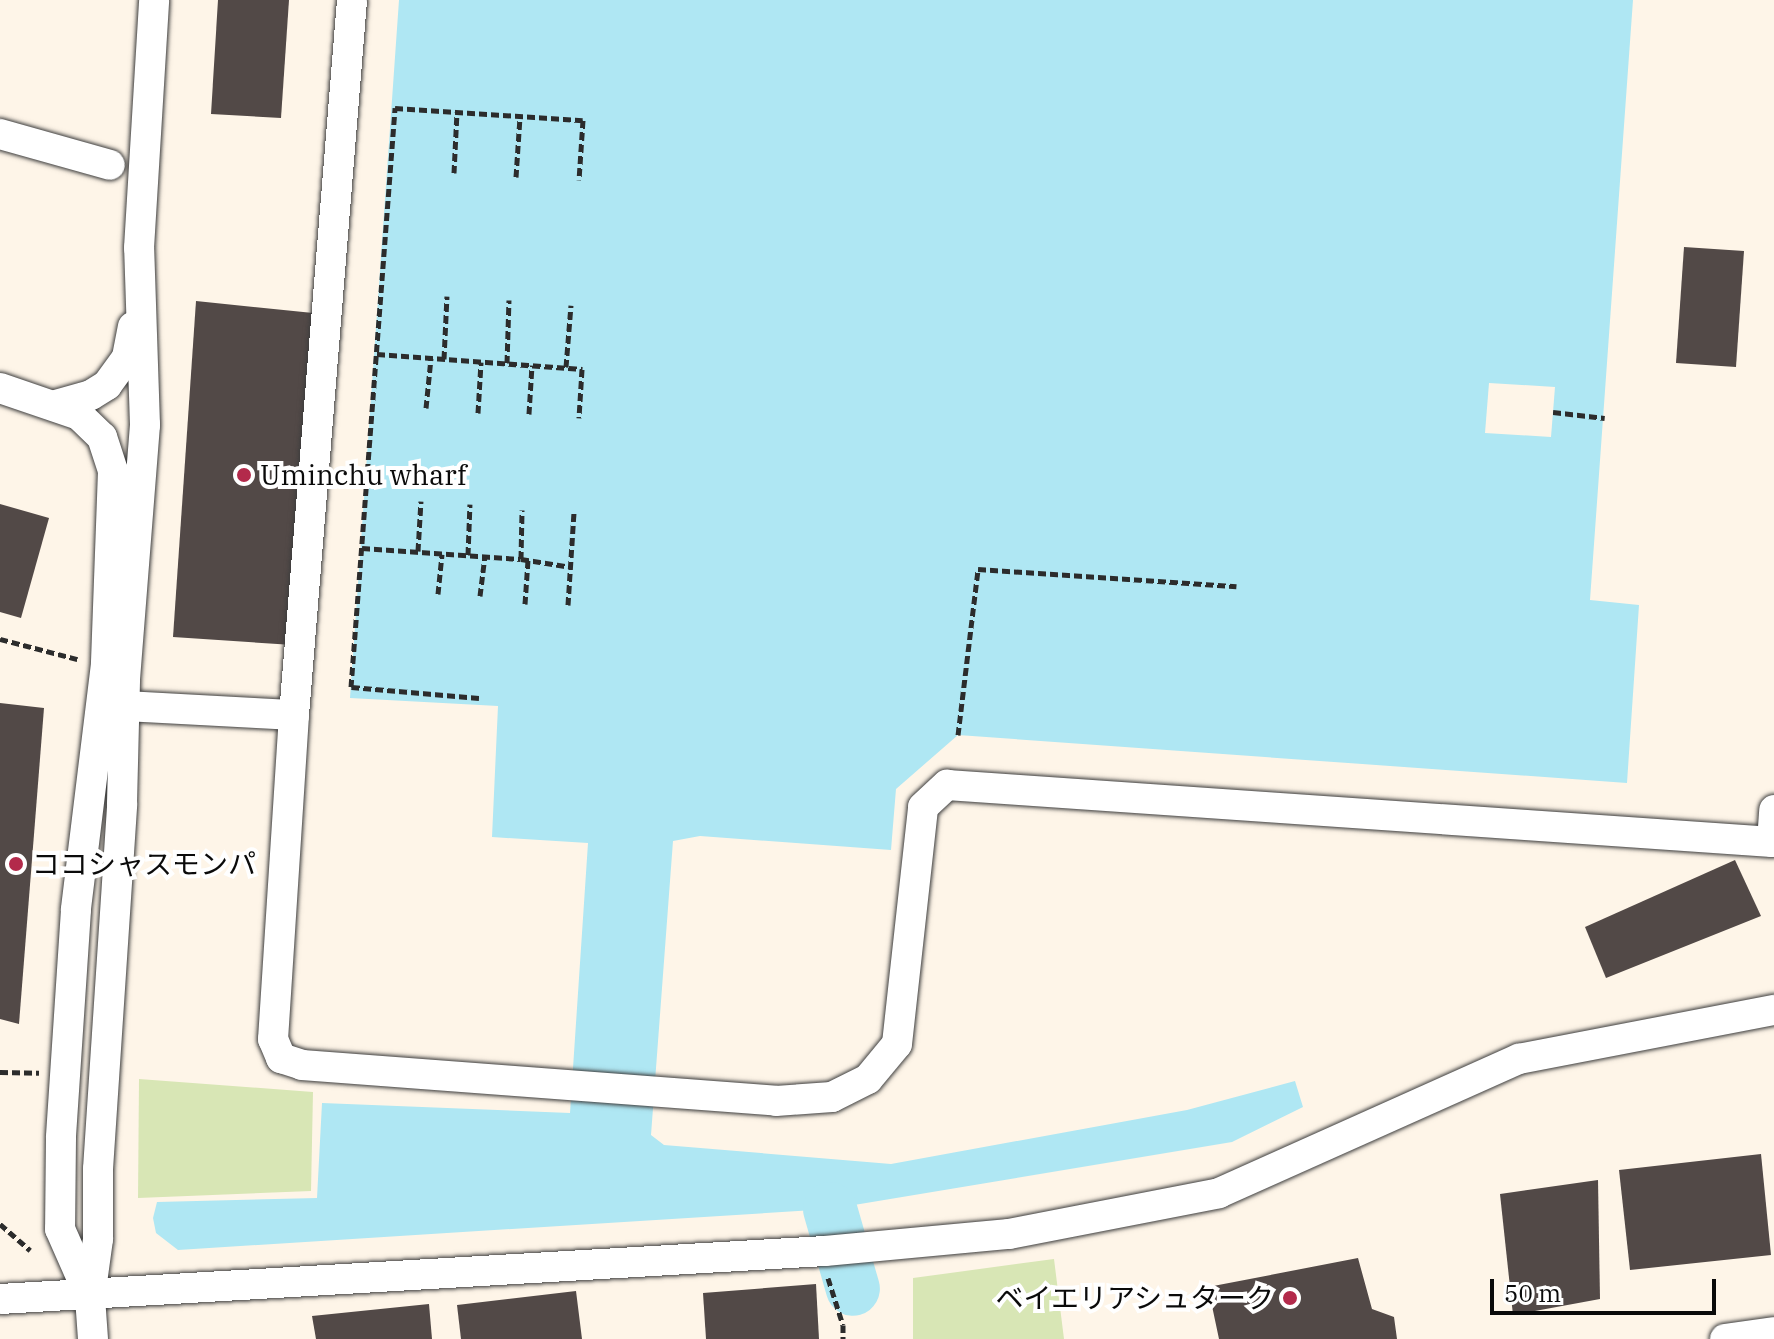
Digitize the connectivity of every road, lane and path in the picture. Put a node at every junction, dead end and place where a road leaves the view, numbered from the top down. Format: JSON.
{"nodes":[{"id":1,"x":154,"y":0,"type":"edge"},
{"id":2,"x":352,"y":0,"type":"edge"},
{"id":3,"x":457,"y":112,"type":"junction"},
{"id":4,"x":520,"y":116,"type":"junction"},
{"id":5,"x":0,"y":134,"type":"edge"},
{"id":6,"x":110,"y":165,"type":"dead end"},
{"id":7,"x":454,"y":173,"type":"dead end"},
{"id":8,"x":516,"y":177,"type":"dead end"},
{"id":9,"x":579,"y":180,"type":"dead end"},
{"id":10,"x":139,"y":257,"type":"junction"},
{"id":11,"x":447,"y":296,"type":"dead end"},
{"id":12,"x":509,"y":300,"type":"dead end"},
{"id":13,"x":571,"y":305,"type":"dead end"},
{"id":14,"x":377,"y":354,"type":"junction"},
{"id":15,"x":431,"y":358,"type":"junction"},
{"id":16,"x":444,"y":359,"type":"junction"},
{"id":17,"x":481,"y":361,"type":"junction"},
{"id":18,"x":507,"y":363,"type":"junction"},
{"id":19,"x":532,"y":365,"type":"junction"},
{"id":20,"x":566,"y":367,"type":"junction"},
{"id":21,"x":0,"y":388,"type":"edge"},
{"id":22,"x":56,"y":405,"type":"junction"},
{"id":23,"x":426,"y":408,"type":"dead end"},
{"id":24,"x":1553,"y":412,"type":"dead end"},
{"id":25,"x":478,"y":413,"type":"dead end"},
{"id":26,"x":529,"y":414,"type":"dead end"},
{"id":27,"x":579,"y":418,"type":"dead end"},
{"id":28,"x":1605,"y":418,"type":"dead end"},
{"id":29,"x":421,"y":501,"type":"dead end"},
{"id":30,"x":470,"y":504,"type":"dead end"},
{"id":31,"x":522,"y":510,"type":"dead end"},
{"id":32,"x":574,"y":511,"type":"dead end"},
{"id":33,"x":362,"y":548,"type":"junction"},
{"id":34,"x":418,"y":552,"type":"junction"},
{"id":35,"x":442,"y":554,"type":"junction"},
{"id":36,"x":468,"y":555,"type":"junction"},
{"id":37,"x":485,"y":557,"type":"junction"},
{"id":38,"x":521,"y":559,"type":"junction"},
{"id":39,"x":528,"y":560,"type":"junction"},
{"id":40,"x":571,"y":567,"type":"junction"},
{"id":41,"x":1236,"y":586,"type":"dead end"},
{"id":42,"x":438,"y":594,"type":"dead end"},
{"id":43,"x":480,"y":596,"type":"dead end"},
{"id":44,"x":525,"y":604,"type":"dead end"},
{"id":45,"x":568,"y":605,"type":"dead end"},
{"id":46,"x":0,"y":639,"type":"edge"},
{"id":47,"x":106,"y":664,"type":"junction"},
{"id":48,"x":479,"y":698,"type":"dead end"},
{"id":49,"x":126,"y":706,"type":"junction"},
{"id":50,"x":294,"y":715,"type":"junction"},
{"id":51,"x":958,"y":735,"type":"dead end"},
{"id":52,"x":1774,"y":810,"type":"edge"},
{"id":53,"x":1774,"y":1010,"type":"edge"},
{"id":54,"x":0,"y":1072,"type":"edge"},
{"id":55,"x":54,"y":1073,"type":"dead end"},
{"id":56,"x":0,"y":1224,"type":"edge"},
{"id":57,"x":30,"y":1250,"type":"dead end"},
{"id":58,"x":822,"y":1251,"type":"junction"},
{"id":59,"x":90,"y":1297,"type":"junction"},
{"id":60,"x":0,"y":1299,"type":"edge"},
{"id":61,"x":1774,"y":1332,"type":"edge"},
{"id":62,"x":93,"y":1339,"type":"edge"},
{"id":63,"x":843,"y":1339,"type":"edge"},
{"id":64,"x":1725,"y":1339,"type":"edge"}],
"edges":[{"from":1,"to":10,"type":"street"},
{"from":2,"to":50,"type":"street"},
{"from":3,"to":4,"type":"path"},
{"from":3,"to":7,"type":"path"},
{"from":3,"to":14,"type":"path"},
{"from":4,"to":8,"type":"path"},
{"from":4,"to":9,"type":"path"},
{"from":5,"to":6,"type":"street"},
{"from":10,"to":22,"type":"street"},
{"from":10,"to":49,"type":"street"},
{"from":11,"to":16,"type":"path"},
{"from":12,"to":18,"type":"path"},
{"from":13,"to":20,"type":"path"},
{"from":14,"to":15,"type":"path"},
{"from":14,"to":33,"type":"path"},
{"from":15,"to":16,"type":"path"},
{"from":15,"to":23,"type":"path"},
{"from":16,"to":17,"type":"path"},
{"from":17,"to":18,"type":"path"},
{"from":17,"to":25,"type":"path"},
{"from":18,"to":19,"type":"path"},
{"from":19,"to":20,"type":"path"},
{"from":19,"to":26,"type":"path"},
{"from":20,"to":27,"type":"path"},
{"from":21,"to":22,"type":"street"},
{"from":22,"to":47,"type":"street"},
{"from":24,"to":28,"type":"path"},
{"from":29,"to":34,"type":"path"},
{"from":30,"to":36,"type":"path"},
{"from":31,"to":38,"type":"path"},
{"from":32,"to":40,"type":"path"},
{"from":33,"to":34,"type":"path"},
{"from":33,"to":48,"type":"path"},
{"from":34,"to":35,"type":"path"},
{"from":35,"to":36,"type":"path"},
{"from":35,"to":42,"type":"path"},
{"from":36,"to":37,"type":"path"},
{"from":37,"to":38,"type":"path"},
{"from":37,"to":43,"type":"path"},
{"from":38,"to":39,"type":"path"},
{"from":39,"to":40,"type":"path"},
{"from":39,"to":44,"type":"path"},
{"from":40,"to":45,"type":"path"},
{"from":41,"to":51,"type":"path"},
{"from":46,"to":47,"type":"path"},
{"from":47,"to":59,"type":"street"},
{"from":49,"to":50,"type":"street"},
{"from":49,"to":59,"type":"street"},
{"from":50,"to":52,"type":"street"},
{"from":53,"to":58,"type":"street"},
{"from":54,"to":55,"type":"path"},
{"from":56,"to":57,"type":"path"},
{"from":58,"to":59,"type":"street"},
{"from":58,"to":63,"type":"path"},
{"from":59,"to":60,"type":"street"},
{"from":59,"to":62,"type":"street"},
{"from":61,"to":64,"type":"street"}]}
